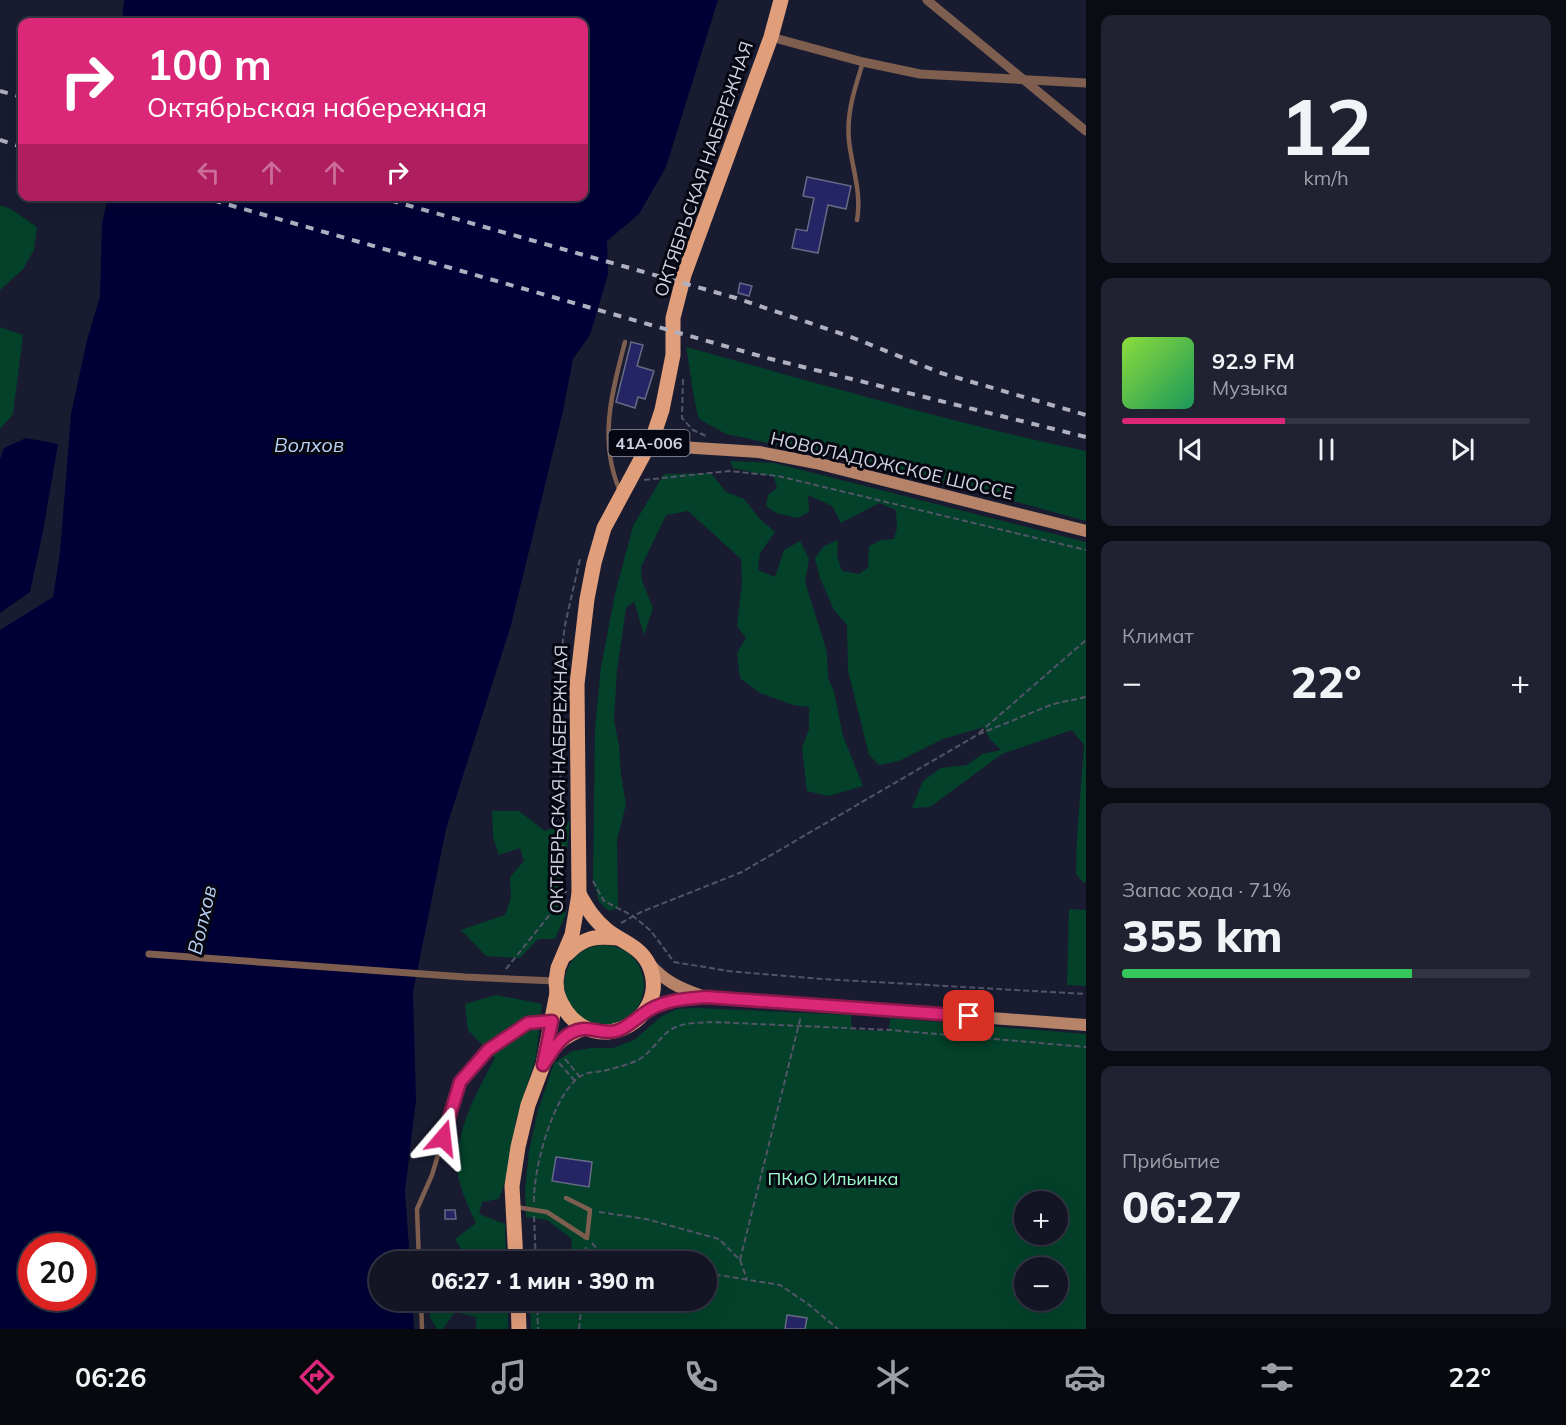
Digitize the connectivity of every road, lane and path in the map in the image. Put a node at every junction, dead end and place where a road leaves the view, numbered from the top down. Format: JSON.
{"nodes":[{"id":1,"x":781,"y":0,"type":"edge"},
{"id":2,"x":927,"y":0,"type":"edge"},
{"id":3,"x":771,"y":37,"type":"junction"},
{"id":4,"x":863,"y":62,"type":"junction"},
{"id":5,"x":1025,"y":81,"type":"junction"},
{"id":6,"x":1086,"y":83,"type":"edge"},
{"id":7,"x":1086,"y":131,"type":"edge"},
{"id":8,"x":857,"y":220,"type":"dead end"},
{"id":9,"x":625,"y":342,"type":"dead end"},
{"id":10,"x":683,"y":375,"type":"dead end"},
{"id":11,"x":653,"y":437,"type":"junction"},
{"id":12,"x":711,"y":450,"type":"junction"},
{"id":13,"x":643,"y":480,"type":"dead end"},
{"id":14,"x":621,"y":494,"type":"junction"},
{"id":15,"x":1086,"y":531,"type":"edge"},
{"id":16,"x":1086,"y":550,"type":"edge"},
{"id":17,"x":1086,"y":640,"type":"edge"},
{"id":18,"x":1086,"y":697,"type":"edge"},
{"id":19,"x":977,"y":735,"type":"junction"},
{"id":20,"x":593,"y":880,"type":"dead end"},
{"id":21,"x":563,"y":892,"type":"dead end"},
{"id":22,"x":579,"y":894,"type":"junction"},
{"id":23,"x":633,"y":916,"type":"junction"},
{"id":24,"x":613,"y":934,"type":"junction"},
{"id":25,"x":639,"y":951,"type":"junction"},
{"id":26,"x":149,"y":954,"type":"dead end"},
{"id":27,"x":564,"y":957,"type":"junction"},
{"id":28,"x":499,"y":978,"type":"junction"},
{"id":29,"x":556,"y":987,"type":"junction"},
{"id":30,"x":1086,"y":994,"type":"edge"},
{"id":31,"x":706,"y":997,"type":"junction"},
{"id":32,"x":804,"y":1004,"type":"junction"},
{"id":33,"x":642,"y":1014,"type":"junction"},
{"id":34,"x":552,"y":1021,"type":"junction"},
{"id":35,"x":1086,"y":1025,"type":"edge"},
{"id":36,"x":799,"y":1026,"type":"junction"},
{"id":37,"x":584,"y":1029,"type":"junction"},
{"id":38,"x":1086,"y":1047,"type":"edge"},
{"id":39,"x":553,"y":1059,"type":"junction"},
{"id":40,"x":580,"y":1077,"type":"junction"},
{"id":41,"x":575,"y":1081,"type":"junction"},
{"id":42,"x":566,"y":1198,"type":"dead end"},
{"id":43,"x":513,"y":1206,"type":"junction"},
{"id":44,"x":534,"y":1210,"type":"junction"},
{"id":45,"x":590,"y":1210,"type":"junction"},
{"id":46,"x":587,"y":1238,"type":"junction"},
{"id":47,"x":419,"y":1251,"type":"edge"},
{"id":48,"x":515,"y":1251,"type":"edge"},
{"id":49,"x":536,"y":1251,"type":"edge"},
{"id":50,"x":586,"y":1251,"type":"edge"},
{"id":51,"x":600,"y":1251,"type":"edge"},
{"id":52,"x":740,"y":1260,"type":"junction"},
{"id":53,"x":717,"y":1275,"type":"edge"},
{"id":54,"x":747,"y":1279,"type":"junction"},
{"id":55,"x":421,"y":1311,"type":"edge"},
{"id":56,"x":518,"y":1311,"type":"edge"},
{"id":57,"x":537,"y":1311,"type":"edge"},
{"id":58,"x":581,"y":1311,"type":"edge"},
{"id":59,"x":422,"y":1329,"type":"edge"},
{"id":60,"x":519,"y":1329,"type":"edge"},
{"id":61,"x":538,"y":1329,"type":"edge"},
{"id":62,"x":579,"y":1329,"type":"edge"},
{"id":63,"x":838,"y":1329,"type":"edge"}],
"edges":[{"from":1,"to":3,"type":"main road","name":"ОКТЯБРЬСКАЯ НАБЕРЕЖНАЯ","number":"41А-006"},
{"from":2,"to":5,"type":"street"},
{"from":3,"to":4,"type":"street"},
{"from":3,"to":11,"type":"main road","name":"ОКТЯБРЬСКАЯ НАБЕРЕЖНАЯ","number":"41А-006"},
{"from":4,"to":5,"type":"street"},
{"from":4,"to":8,"type":"lane"},
{"from":5,"to":6,"type":"street"},
{"from":5,"to":7,"type":"street"},
{"from":9,"to":14,"type":"lane"},
{"from":10,"to":12,"type":"path"},
{"from":11,"to":12,"type":"main road","name":"НОВОЛАДОЖСКОЕ ШОССЕ"},
{"from":11,"to":14,"type":"main road","name":"ОКТЯБРЬСКАЯ НАБЕРЕЖНАЯ","number":"41А-006"},
{"from":12,"to":15,"type":"main road","name":"НОВОЛАДОЖСКОЕ ШОССЕ"},
{"from":13,"to":16,"type":"path"},
{"from":14,"to":22,"type":"main road","name":"ОКТЯБРЬСКАЯ НАБЕРЕЖНАЯ","number":"41А-006"},
{"from":17,"to":19,"type":"path"},
{"from":18,"to":19,"type":"path"},
{"from":19,"to":23,"type":"path"},
{"from":20,"to":23,"type":"path"},
{"from":21,"to":28,"type":"path"},
{"from":22,"to":24,"type":"main road"},
{"from":22,"to":27,"type":"main road","name":"ОКТЯБРЬСКАЯ НАБЕРЕЖНАЯ","number":"41А-006"},
{"from":23,"to":24,"type":"path"},
{"from":23,"to":30,"type":"path"},
{"from":24,"to":25,"type":"main road"},
{"from":24,"to":27,"type":"main road"},
{"from":25,"to":31,"type":"main road"},
{"from":25,"to":33,"type":"main road"},
{"from":26,"to":28,"type":"street"},
{"from":27,"to":29,"type":"main road","name":"ОКТЯБРЬСКАЯ НАБЕРЕЖНАЯ","number":"41А-006"},
{"from":28,"to":29,"type":"street"},
{"from":29,"to":34,"type":"main road","name":"ОКТЯБРЬСКАЯ НАБЕРЕЖНАЯ","number":"41А-006"},
{"from":29,"to":37,"type":"main road"},
{"from":31,"to":32,"type":"main road"},
{"from":31,"to":33,"type":"main road"},
{"from":32,"to":35,"type":"main road"},
{"from":32,"to":36,"type":"path"},
{"from":33,"to":37,"type":"main road"},
{"from":34,"to":39,"type":"main road","name":"ОКТЯБРЬСКАЯ НАБЕРЕЖНАЯ","number":"41А-006"},
{"from":34,"to":47,"type":"lane"},
{"from":36,"to":38,"type":"path"},
{"from":36,"to":40,"type":"path"},
{"from":36,"to":52,"type":"path"},
{"from":37,"to":39,"type":"main road"},
{"from":39,"to":40,"type":"path"},
{"from":39,"to":41,"type":"path"},
{"from":39,"to":43,"type":"main road","name":"ОКТЯБРЬСКАЯ НАБЕРЕЖНАЯ","number":"41А-006"},
{"from":40,"to":41,"type":"path"},
{"from":41,"to":44,"type":"path"},
{"from":42,"to":45,"type":"lane"},
{"from":43,"to":44,"type":"lane"},
{"from":43,"to":48,"type":"main road","name":"ОКТЯБРЬСКАЯ НАБЕРЕЖНАЯ","number":"41А-006"},
{"from":44,"to":46,"type":"lane"},
{"from":44,"to":49,"type":"path"},
{"from":45,"to":46,"type":"lane"},
{"from":45,"to":52,"type":"path"},
{"from":46,"to":50,"type":"path"},
{"from":46,"to":51,"type":"path"},
{"from":52,"to":54,"type":"path"},
{"from":53,"to":54,"type":"path"},
{"from":54,"to":63,"type":"path"},
{"from":55,"to":59,"type":"lane"},
{"from":56,"to":60,"type":"main road"},
{"from":57,"to":61,"type":"path"},
{"from":58,"to":62,"type":"path"}]}
